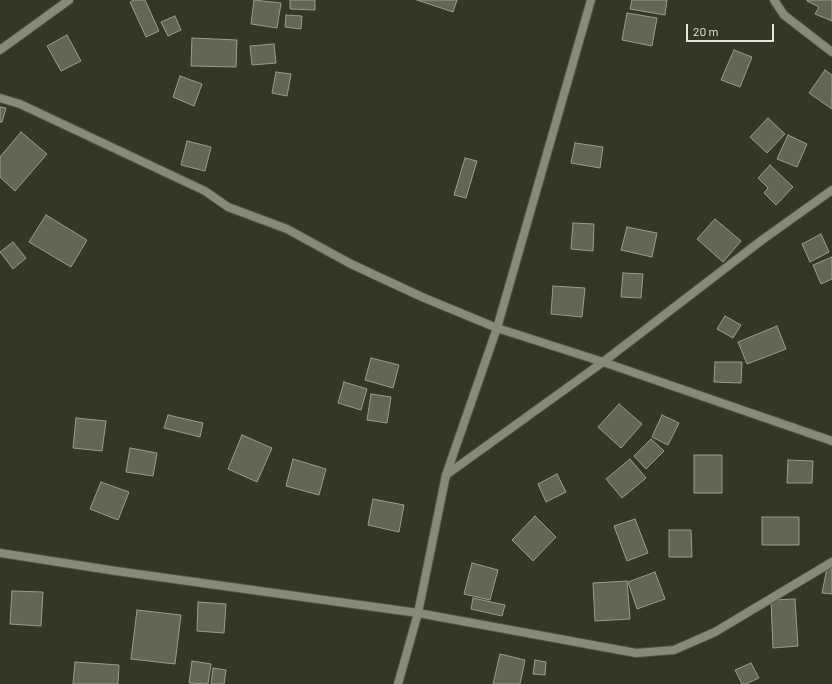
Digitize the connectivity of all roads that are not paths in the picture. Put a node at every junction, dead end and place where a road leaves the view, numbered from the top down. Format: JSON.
{"nodes":[{"id":1,"x":69,"y":0,"type":"edge"},
{"id":2,"x":591,"y":0,"type":"edge"},
{"id":3,"x":774,"y":0,"type":"edge"},
{"id":4,"x":0,"y":50,"type":"edge"},
{"id":5,"x":832,"y":52,"type":"edge"},
{"id":6,"x":0,"y":98,"type":"edge"},
{"id":7,"x":832,"y":190,"type":"edge"},
{"id":8,"x":497,"y":328,"type":"junction"},
{"id":9,"x":603,"y":362,"type":"junction"},
{"id":10,"x":832,"y":441,"type":"edge"},
{"id":11,"x":446,"y":475,"type":"junction"},
{"id":12,"x":0,"y":553,"type":"edge"},
{"id":13,"x":832,"y":562,"type":"edge"},
{"id":14,"x":418,"y":613,"type":"junction"},
{"id":15,"x":398,"y":684,"type":"edge"}],
"edges":[{"from":1,"to":4,"type":"street"},
{"from":2,"to":8,"type":"street"},
{"from":3,"to":5,"type":"street"},
{"from":6,"to":8,"type":"street"},
{"from":7,"to":9,"type":"street"},
{"from":8,"to":9,"type":"street"},
{"from":8,"to":11,"type":"street"},
{"from":9,"to":10,"type":"street"},
{"from":9,"to":11,"type":"street"},
{"from":11,"to":14,"type":"street"},
{"from":12,"to":14,"type":"street"},
{"from":13,"to":14,"type":"street"},
{"from":14,"to":15,"type":"street"}]}
